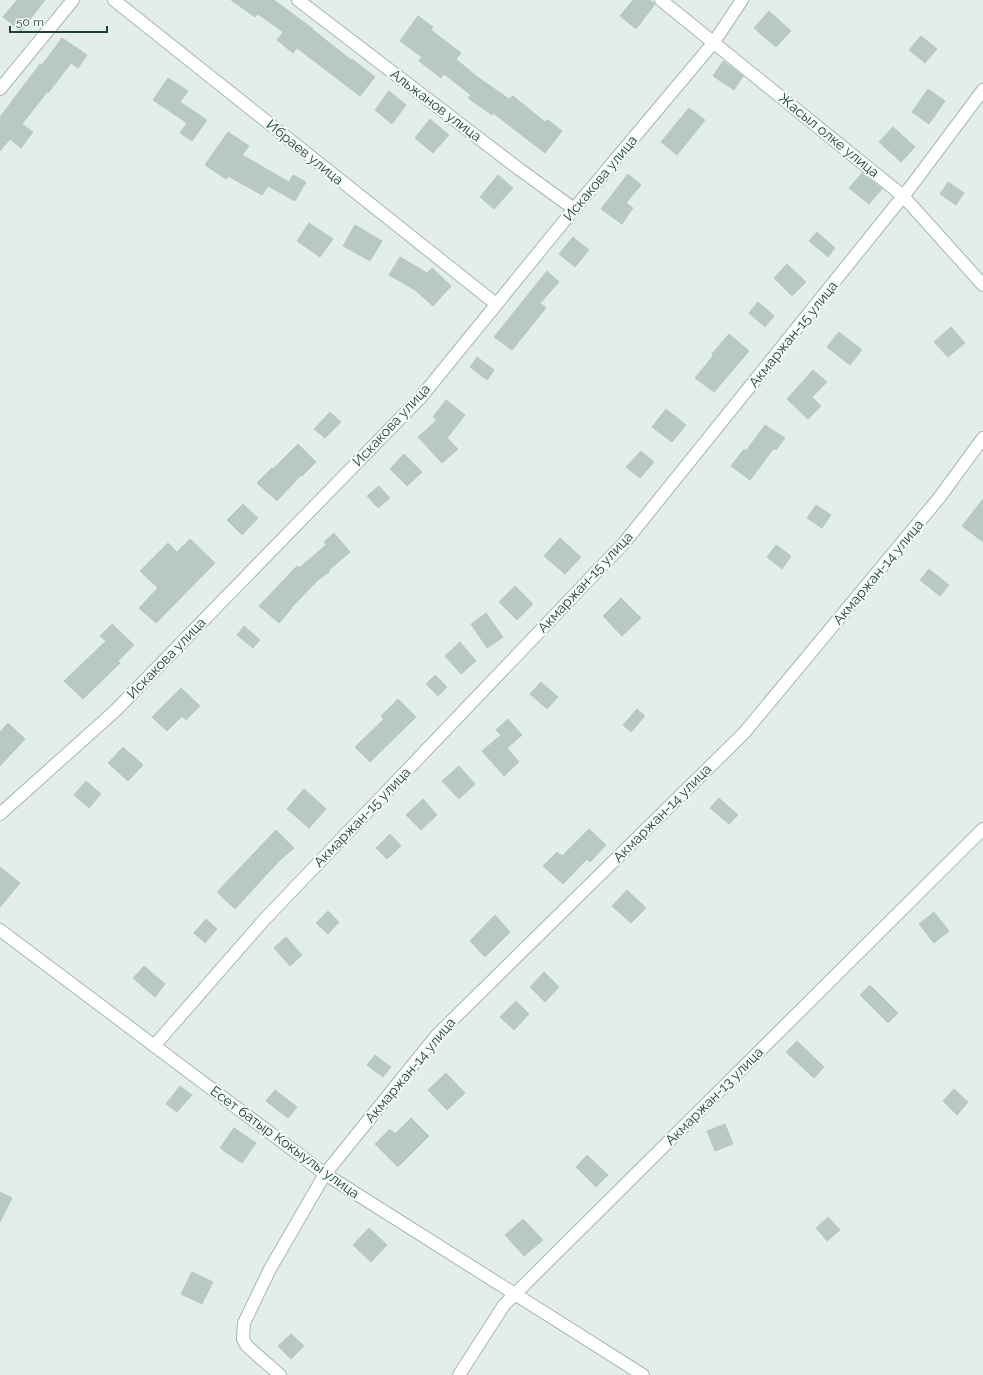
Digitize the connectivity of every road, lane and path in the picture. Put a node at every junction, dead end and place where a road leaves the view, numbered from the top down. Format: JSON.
{"nodes":[{"id":1,"x":73,"y":0,"type":"edge"},
{"id":2,"x":114,"y":0,"type":"edge"},
{"id":3,"x":298,"y":0,"type":"edge"},
{"id":4,"x":661,"y":0,"type":"edge"},
{"id":5,"x":742,"y":0,"type":"edge"},
{"id":6,"x":714,"y":42,"type":"junction"},
{"id":7,"x":0,"y":88,"type":"edge"},
{"id":8,"x":983,"y":90,"type":"edge"},
{"id":9,"x":903,"y":196,"type":"junction"},
{"id":10,"x":574,"y":209,"type":"junction"},
{"id":11,"x":983,"y":285,"type":"edge"},
{"id":12,"x":496,"y":304,"type":"junction"},
{"id":13,"x":983,"y":438,"type":"edge"},
{"id":14,"x":0,"y":814,"type":"edge"},
{"id":15,"x":983,"y":829,"type":"edge"},
{"id":16,"x":0,"y":930,"type":"edge"},
{"id":17,"x":154,"y":1046,"type":"junction"},
{"id":18,"x":325,"y":1174,"type":"junction"},
{"id":19,"x":516,"y":1293,"type":"junction"},
{"id":20,"x":280,"y":1375,"type":"edge"},
{"id":21,"x":459,"y":1375,"type":"edge"},
{"id":22,"x":643,"y":1375,"type":"edge"}],
"edges":[{"from":1,"to":7,"type":"street"},
{"from":2,"to":12,"type":"street","name":"Ибраев улица"},
{"from":3,"to":10,"type":"street","name":"Альжанов улица"},
{"from":4,"to":6,"type":"street","name":"Жасыл олке улица"},
{"from":5,"to":6,"type":"street","name":"Искакова улица"},
{"from":6,"to":9,"type":"street","name":"Жасыл олке улица"},
{"from":6,"to":10,"type":"street","name":"Искакова улица"},
{"from":8,"to":9,"type":"street","name":"Акмаржан-15 улица"},
{"from":9,"to":11,"type":"street","name":"Жасыл олке улица"},
{"from":9,"to":17,"type":"street","name":"Акмаржан-15 улица"},
{"from":10,"to":12,"type":"street","name":"Искакова улица"},
{"from":12,"to":14,"type":"street","name":"Искакова улица"},
{"from":13,"to":18,"type":"street","name":"Акмаржан-14 улица"},
{"from":15,"to":19,"type":"street","name":"Акмаржан-13 улица"},
{"from":16,"to":17,"type":"street","name":"Есет батыр Кокыулы улица"},
{"from":17,"to":18,"type":"street","name":"Есет батыр Кокыулы улица"},
{"from":18,"to":19,"type":"street","name":"Есет батыр Кокыулы улица"},
{"from":18,"to":20,"type":"street","name":"Акмаржан-14 улица"},
{"from":19,"to":21,"type":"street","name":"Акмаржан-13 улица"},
{"from":19,"to":22,"type":"street","name":"Есет батыр Кокыулы улица"}]}
